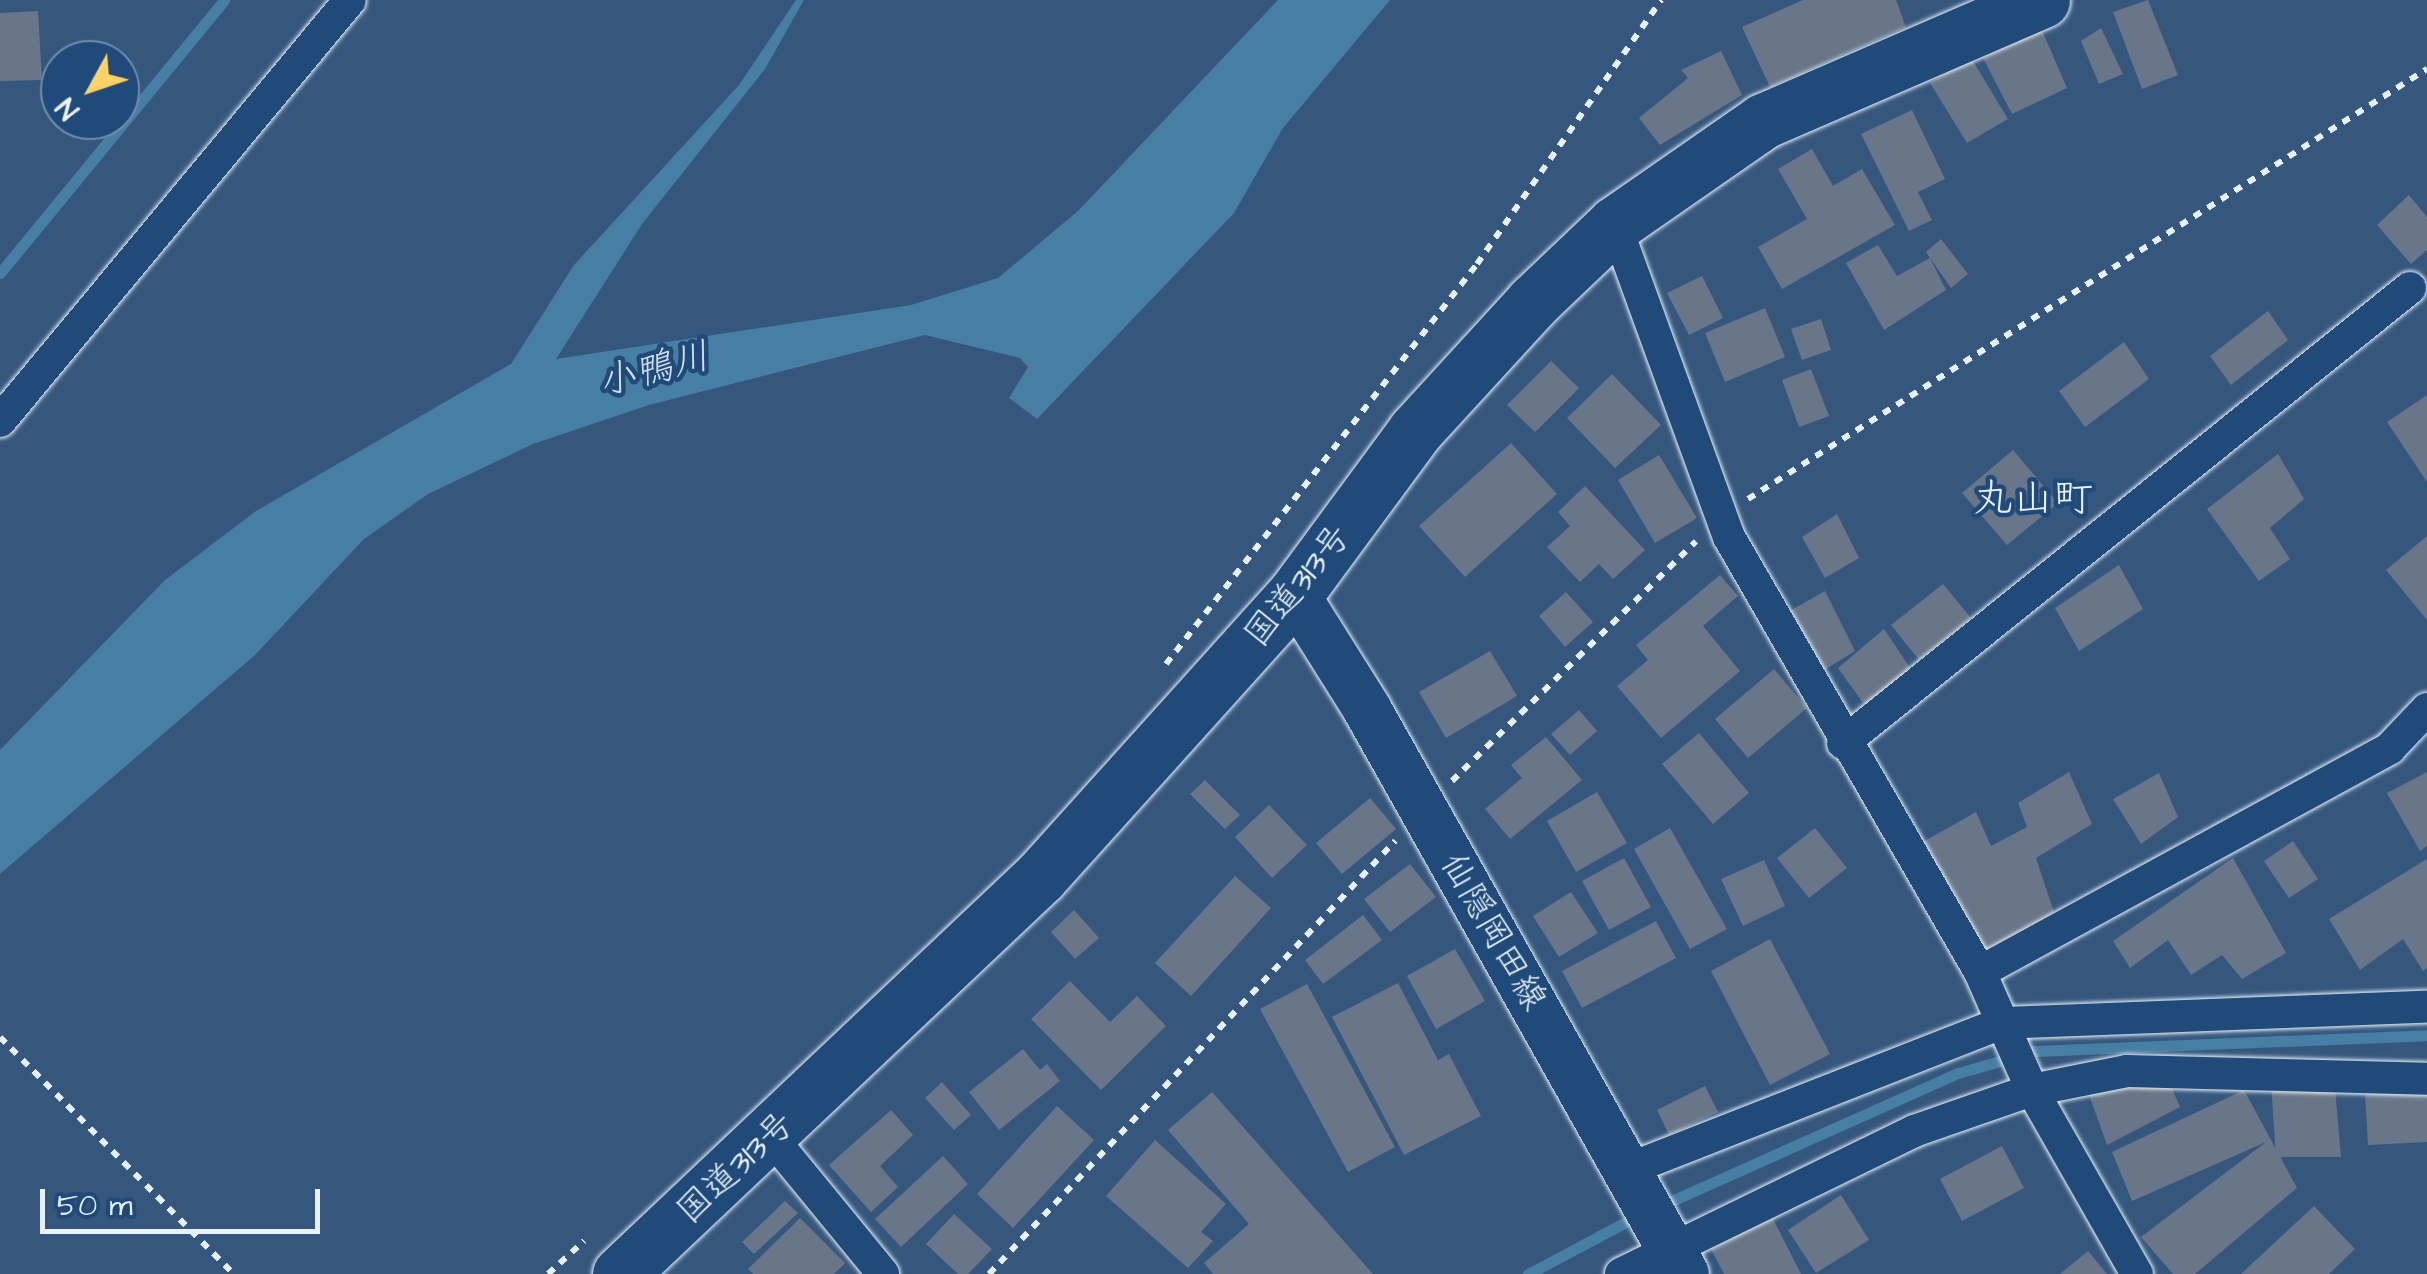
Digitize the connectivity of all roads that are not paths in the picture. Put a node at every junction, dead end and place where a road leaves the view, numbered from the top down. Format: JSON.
{"nodes":[{"id":1,"x":350,"y":0,"type":"edge"},
{"id":2,"x":2042,"y":0,"type":"edge"},
{"id":3,"x":1615,"y":224,"type":"junction"},
{"id":4,"x":2422,"y":293,"type":"edge"},
{"id":5,"x":0,"y":422,"type":"edge"},
{"id":6,"x":1294,"y":594,"type":"junction"},
{"id":7,"x":2427,"y":709,"type":"edge"},
{"id":8,"x":1843,"y":742,"type":"junction"},
{"id":9,"x":1980,"y":972,"type":"junction"},
{"id":10,"x":2427,"y":1007,"type":"edge"},
{"id":11,"x":2001,"y":1023,"type":"junction"},
{"id":12,"x":2427,"y":1079,"type":"edge"},
{"id":13,"x":2032,"y":1090,"type":"junction"},
{"id":14,"x":772,"y":1136,"type":"junction"},
{"id":15,"x":1632,"y":1176,"type":"junction"},
{"id":16,"x":1674,"y":1252,"type":"edge"},
{"id":17,"x":604,"y":1256,"type":"edge"},
{"id":18,"x":883,"y":1274,"type":"edge"},
{"id":19,"x":1621,"y":1274,"type":"edge"},
{"id":20,"x":2137,"y":1274,"type":"edge"}],
"edges":[{"from":1,"to":5,"type":"street"},
{"from":2,"to":3,"type":"highway","name":"国道313号"},
{"from":3,"to":6,"type":"highway","name":"国道313号"},
{"from":3,"to":8,"type":"street"},
{"from":4,"to":8,"type":"street"},
{"from":6,"to":14,"type":"highway","name":"国道313号"},
{"from":6,"to":15,"type":"main road","name":"仙隠岡田線"},
{"from":7,"to":9,"type":"street"},
{"from":8,"to":9,"type":"street"},
{"from":9,"to":11,"type":"street"},
{"from":10,"to":11,"type":"street"},
{"from":11,"to":13,"type":"street"},
{"from":11,"to":15,"type":"street"},
{"from":12,"to":13,"type":"street"},
{"from":13,"to":16,"type":"street"},
{"from":13,"to":20,"type":"street"},
{"from":14,"to":17,"type":"highway","name":"国道313号"},
{"from":14,"to":18,"type":"street"},
{"from":15,"to":16,"type":"main road","name":"仙隠岡田線"},
{"from":16,"to":19,"type":"street"}]}
